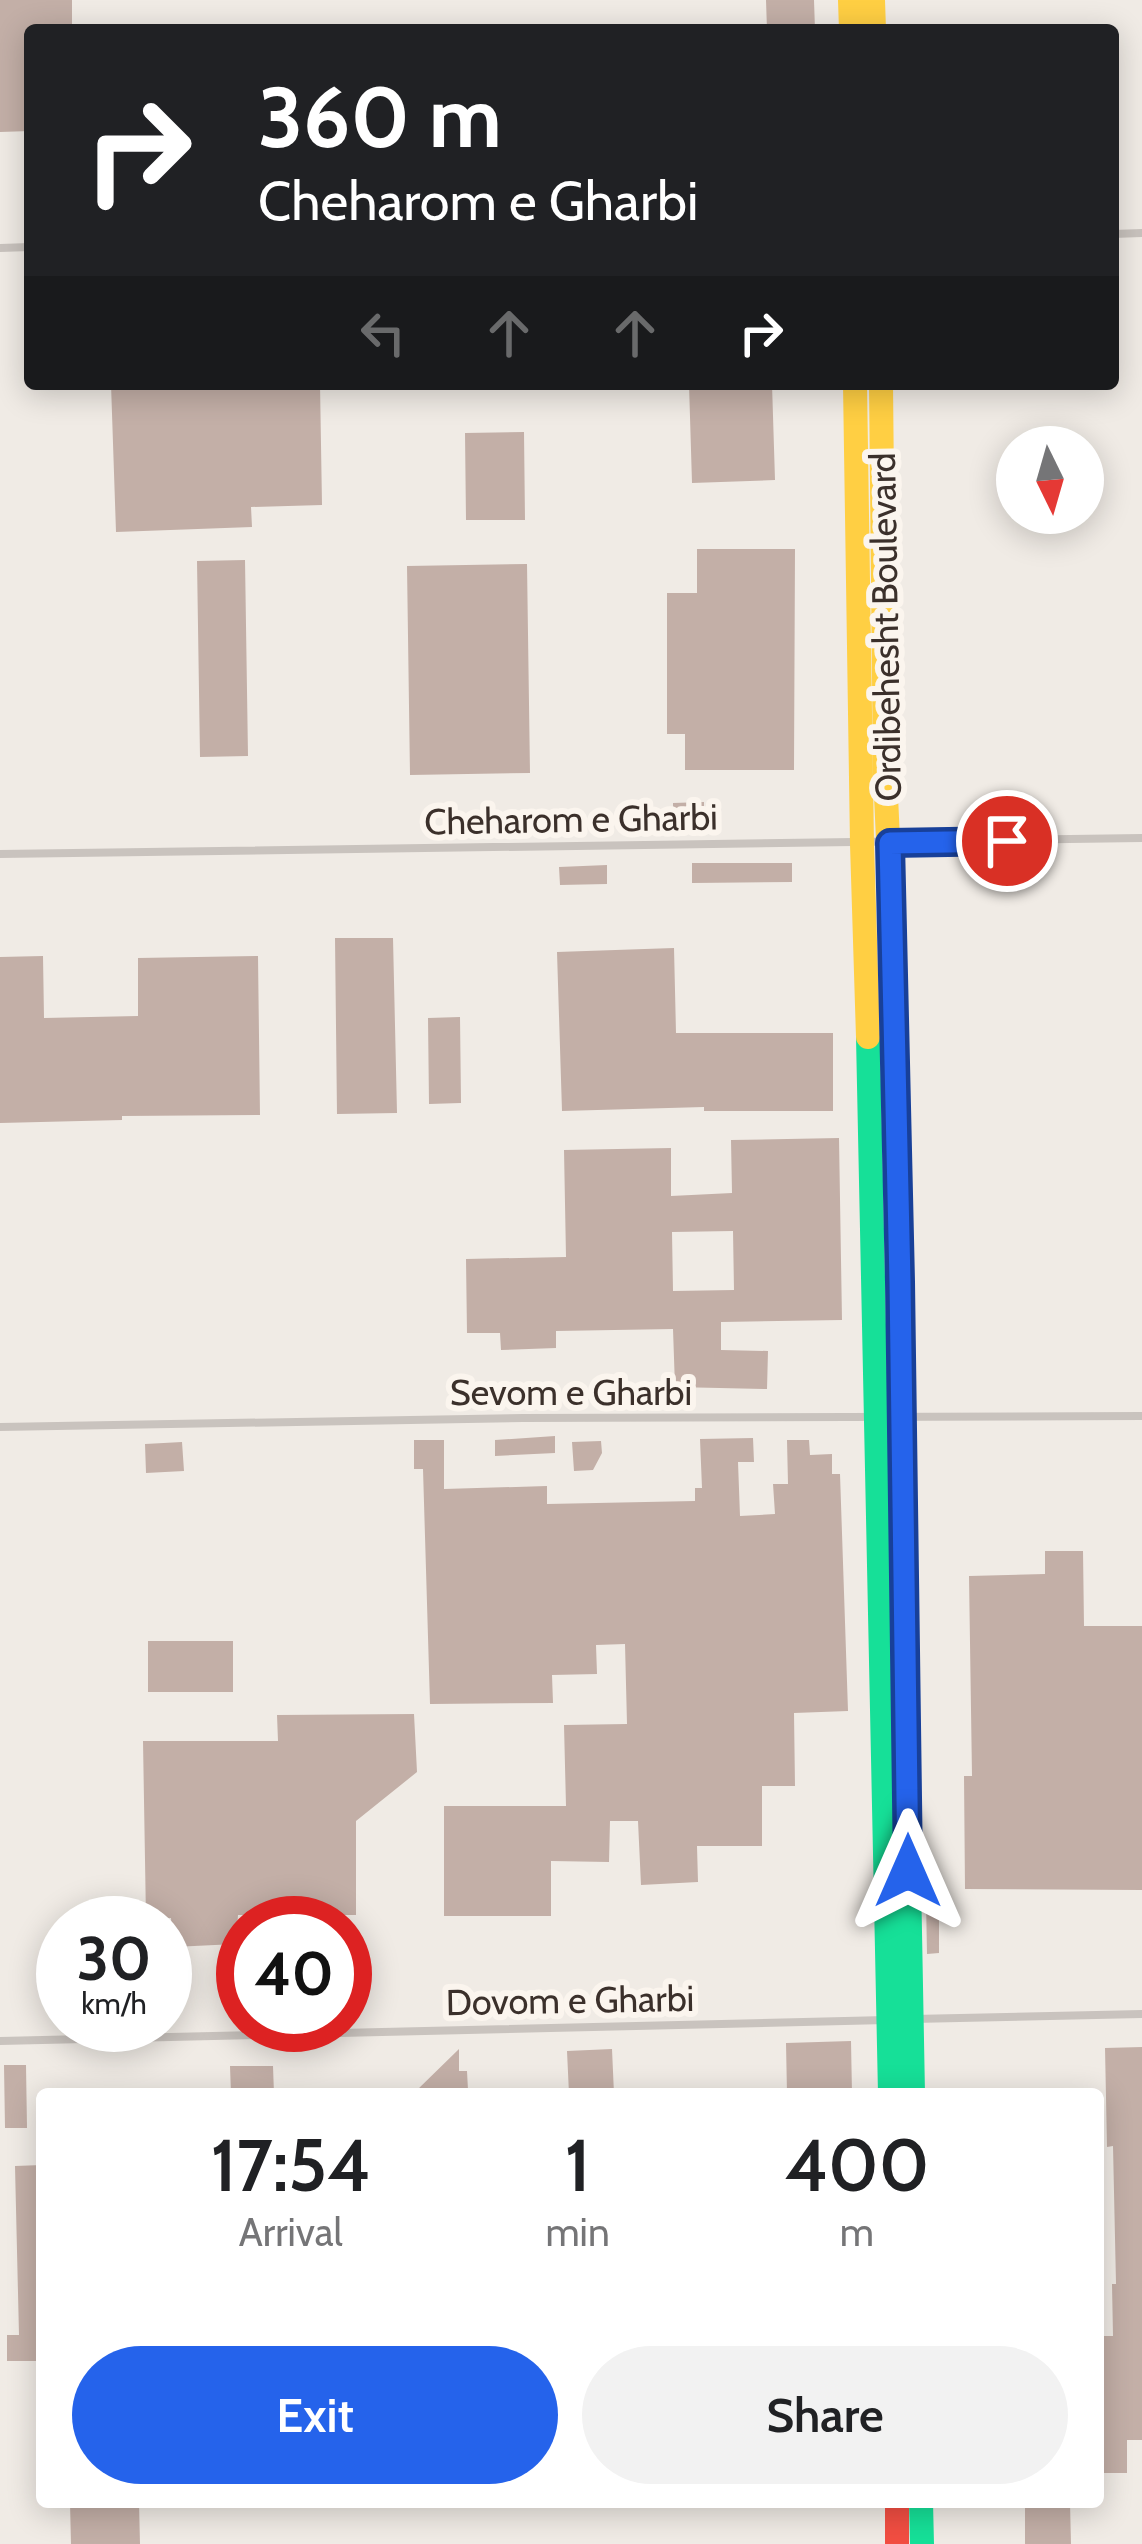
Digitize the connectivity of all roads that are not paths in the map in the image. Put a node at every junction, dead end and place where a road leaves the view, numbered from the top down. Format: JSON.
{"nodes":[{"id":1,"x":855,"y":390,"type":"edge"},
{"id":2,"x":881,"y":390,"type":"edge"},
{"id":3,"x":1142,"y":838,"type":"edge"},
{"id":4,"x":890,"y":843,"type":"junction"},
{"id":5,"x":862,"y":844,"type":"junction"},
{"id":6,"x":0,"y":854,"type":"edge"},
{"id":7,"x":1142,"y":1416,"type":"edge"},
{"id":8,"x":887,"y":1418,"type":"junction"},
{"id":9,"x":0,"y":1427,"type":"edge"},
{"id":10,"x":1142,"y":2014,"type":"edge"},
{"id":11,"x":901,"y":2020,"type":"junction"},
{"id":12,"x":0,"y":2041,"type":"edge"},
{"id":13,"x":891,"y":2088,"type":"edge"},
{"id":14,"x":912,"y":2088,"type":"edge"},
{"id":15,"x":897,"y":2508,"type":"edge"},
{"id":16,"x":921,"y":2508,"type":"edge"},
{"id":17,"x":897,"y":2544,"type":"edge"},
{"id":18,"x":922,"y":2544,"type":"edge"}],
"edges":[{"from":1,"to":5,"type":"street","name":"Ordibehesht Boulevard"},
{"from":2,"to":4,"type":"street","name":"Ordibehesht Boulevard"},
{"from":3,"to":4,"type":"lane","name":"Cheharom e Gharbi"},
{"from":4,"to":5,"type":"lane","name":"Cheharom e Gharbi"},
{"from":4,"to":8,"type":"street","name":"Ordibehesht Boulevard"},
{"from":5,"to":6,"type":"lane","name":"Cheharom e Gharbi"},
{"from":5,"to":8,"type":"street","name":"Ordibehesht Boulevard"},
{"from":7,"to":8,"type":"lane","name":"Sevom e Gharbi"},
{"from":8,"to":9,"type":"lane","name":"Sevom e Gharbi"},
{"from":8,"to":11,"type":"street","name":"Ordibehesht Boulevard"},
{"from":10,"to":11,"type":"lane","name":"Dovom e Gharbi"},
{"from":11,"to":12,"type":"lane","name":"Dovom e Gharbi"},
{"from":11,"to":13,"type":"street","name":"Ordibehesht Boulevard"},
{"from":11,"to":14,"type":"street","name":"Ordibehesht Boulevard"},
{"from":15,"to":17,"type":"street"},
{"from":16,"to":18,"type":"street"}]}
